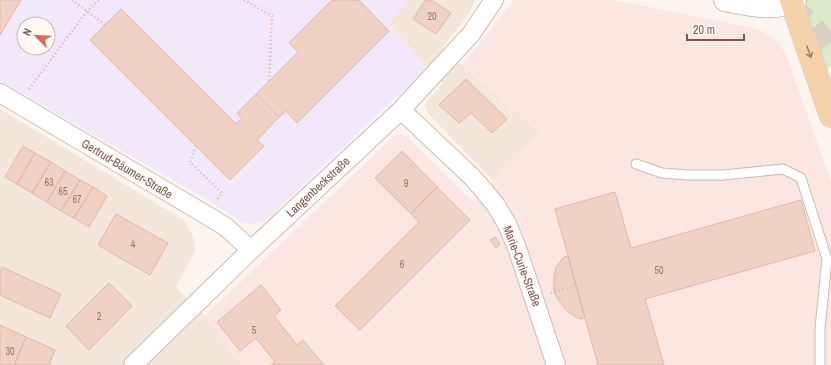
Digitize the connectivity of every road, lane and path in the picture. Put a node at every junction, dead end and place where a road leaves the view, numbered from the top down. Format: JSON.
{"nodes":[{"id":1,"x":72,"y":0,"type":"edge"},
{"id":2,"x":99,"y":0,"type":"edge"},
{"id":3,"x":244,"y":0,"type":"edge"},
{"id":4,"x":494,"y":0,"type":"edge"},
{"id":5,"x":724,"y":0,"type":"edge"},
{"id":6,"x":793,"y":1,"type":"edge"},
{"id":7,"x":87,"y":11,"type":"junction"},
{"id":8,"x":105,"y":25,"type":"dead end"},
{"id":9,"x":269,"y":82,"type":"dead end"},
{"id":10,"x":0,"y":93,"type":"edge"},
{"id":11,"x":19,"y":105,"type":"junction"},
{"id":12,"x":401,"y":110,"type":"junction"},
{"id":13,"x":831,"y":116,"type":"edge"},
{"id":14,"x":196,"y":146,"type":"dead end"},
{"id":15,"x":636,"y":164,"type":"dead end"},
{"id":16,"x":222,"y":193,"type":"dead end"},
{"id":17,"x":250,"y":250,"type":"junction"},
{"id":18,"x":576,"y":285,"type":"dead end"},
{"id":19,"x":550,"y":293,"type":"dead end"},
{"id":20,"x":133,"y":365,"type":"edge"},
{"id":21,"x":556,"y":365,"type":"edge"},
{"id":22,"x":820,"y":365,"type":"edge"}],
"edges":[{"from":1,"to":7,"type":"path"},
{"from":2,"to":7,"type":"path"},
{"from":3,"to":9,"type":"path"},
{"from":4,"to":12,"type":"street","name":"Langenbeckstraße"},
{"from":5,"to":6,"type":"street"},
{"from":6,"to":13,"type":"main road","one_way":true},
{"from":7,"to":8,"type":"path"},
{"from":7,"to":11,"type":"path"},
{"from":10,"to":11,"type":"street","name":"Gertrud-Bäumer-Straße"},
{"from":11,"to":17,"type":"street","name":"Gertrud-Bäumer-Straße"},
{"from":12,"to":17,"type":"street","name":"Langenbeckstraße"},
{"from":12,"to":21,"type":"street","name":"Marie-Curie-Straße"},
{"from":14,"to":16,"type":"path"},
{"from":15,"to":22,"type":"lane"},
{"from":17,"to":20,"type":"street","name":"Langenbeckstraße"},
{"from":18,"to":19,"type":"path"}]}
